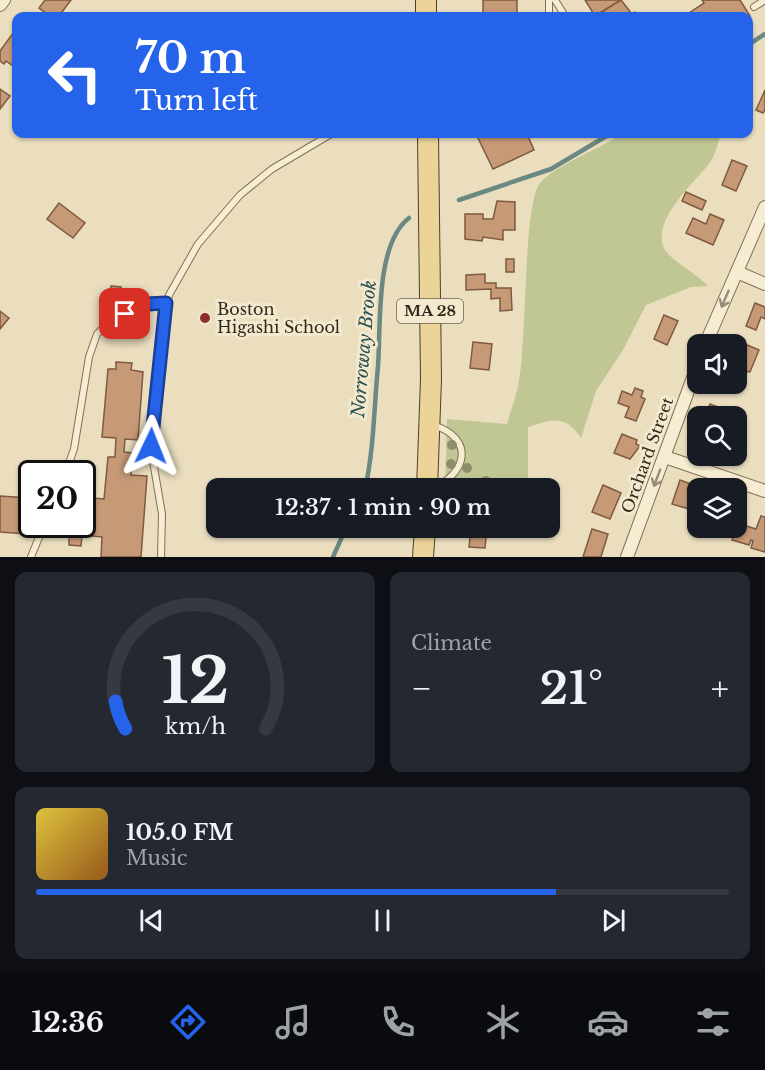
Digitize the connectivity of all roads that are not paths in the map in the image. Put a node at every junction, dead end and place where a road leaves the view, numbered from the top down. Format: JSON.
{"nodes":[{"id":1,"x":4,"y":0,"type":"edge"},
{"id":2,"x":765,"y":0,"type":"edge"},
{"id":3,"x":0,"y":5,"type":"edge"},
{"id":4,"x":754,"y":7,"type":"dead end"},
{"id":5,"x":324,"y":138,"type":"edge"},
{"id":6,"x":428,"y":138,"type":"edge"},
{"id":7,"x":765,"y":207,"type":"edge"},
{"id":8,"x":736,"y":272,"type":"junction"},
{"id":9,"x":765,"y":284,"type":"edge"},
{"id":10,"x":166,"y":303,"type":"junction"},
{"id":11,"x":710,"y":334,"type":"edge"},
{"id":12,"x":687,"y":394,"type":"edge"},
{"id":13,"x":430,"y":424,"type":"junction"},
{"id":14,"x":665,"y":457,"type":"junction"},
{"id":15,"x":70,"y":460,"type":"edge"},
{"id":16,"x":429,"y":478,"type":"edge"},
{"id":17,"x":451,"y":478,"type":"edge"},
{"id":18,"x":765,"y":491,"type":"edge"},
{"id":19,"x":39,"y":538,"type":"edge"},
{"id":20,"x":424,"y":538,"type":"edge"},
{"id":21,"x":31,"y":557,"type":"edge"},
{"id":22,"x":161,"y":557,"type":"edge"},
{"id":23,"x":423,"y":557,"type":"edge"},
{"id":24,"x":627,"y":557,"type":"edge"}],
"edges":[{"from":1,"to":3,"type":"street"},
{"from":2,"to":4,"type":"lane"},
{"from":5,"to":10,"type":"lane"},
{"from":6,"to":13,"type":"main road","number":"MA 28"},
{"from":7,"to":8,"type":"street"},
{"from":8,"to":9,"type":"street"},
{"from":8,"to":11,"type":"street","one_way":true},
{"from":10,"to":15,"type":"lane"},
{"from":10,"to":22,"type":"lane"},
{"from":12,"to":14,"type":"street","name":"Orchard Street"},
{"from":13,"to":16,"type":"main road","number":"MA 28"},
{"from":13,"to":17,"type":"lane"},
{"from":14,"to":18,"type":"street"},
{"from":14,"to":24,"type":"street","name":"Orchard Street","one_way":true},
{"from":19,"to":21,"type":"lane"},
{"from":20,"to":23,"type":"main road"}]}
